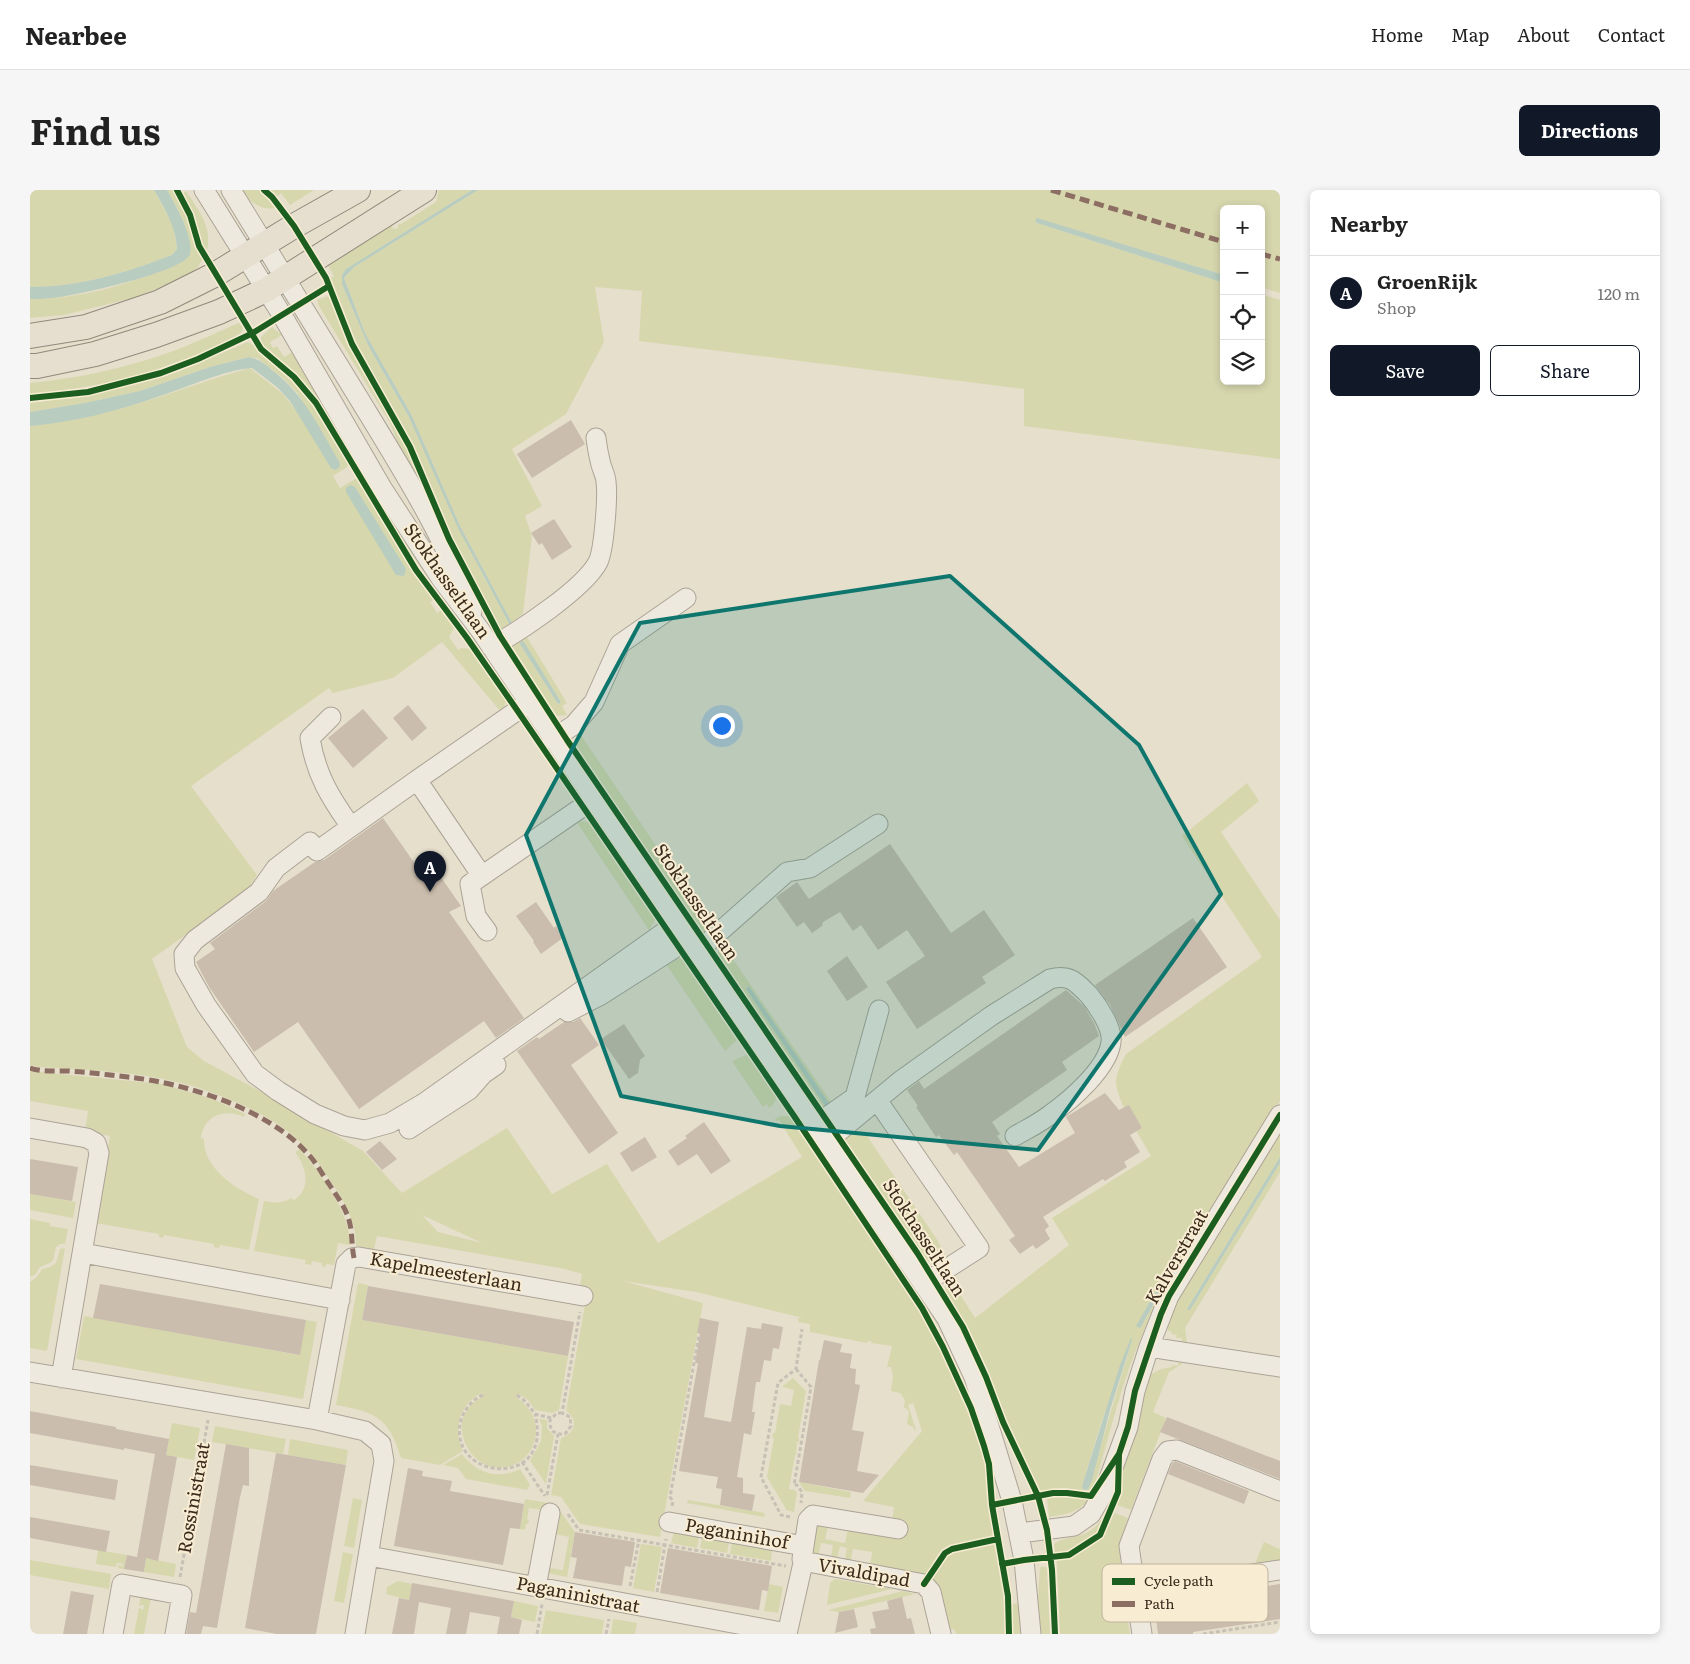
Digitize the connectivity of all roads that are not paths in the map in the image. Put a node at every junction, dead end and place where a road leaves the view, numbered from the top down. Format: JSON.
{"nodes":[{"id":1,"x":204,"y":190,"type":"edge"},
{"id":2,"x":231,"y":190,"type":"edge"},
{"id":3,"x":358,"y":190,"type":"edge"},
{"id":4,"x":424,"y":190,"type":"edge"},
{"id":5,"x":254,"y":250,"type":"junction"},
{"id":6,"x":275,"y":284,"type":"junction"},
{"id":7,"x":30,"y":336,"type":"edge"},
{"id":8,"x":30,"y":366,"type":"edge"},
{"id":9,"x":596,"y":438,"type":"dead end"},
{"id":10,"x":686,"y":598,"type":"dead end"},
{"id":11,"x":480,"y":630,"type":"junction"},
{"id":12,"x":491,"y":647,"type":"junction"},
{"id":13,"x":528,"y":703,"type":"junction"},
{"id":14,"x":331,"y":717,"type":"dead end"},
{"id":15,"x":552,"y":739,"type":"junction"},
{"id":16,"x":417,"y":780,"type":"junction"},
{"id":17,"x":594,"y":799,"type":"junction"},
{"id":18,"x":878,"y":824,"type":"dead end"},
{"id":19,"x":351,"y":827,"type":"junction"},
{"id":20,"x":482,"y":876,"type":"junction"},
{"id":21,"x":677,"y":923,"type":"junction"},
{"id":22,"x":487,"y":931,"type":"dead end"},
{"id":23,"x":694,"y":945,"type":"junction"},
{"id":24,"x":879,"y":1010,"type":"dead end"},
{"id":25,"x":877,"y":1100,"type":"junction"},
{"id":26,"x":1280,"y":1115,"type":"edge"},
{"id":27,"x":816,"y":1125,"type":"junction"},
{"id":28,"x":30,"y":1128,"type":"edge"},
{"id":29,"x":409,"y":1129,"type":"dead end"},
{"id":30,"x":1015,"y":1136,"type":"dead end"},
{"id":31,"x":826,"y":1141,"type":"junction"},
{"id":32,"x":83,"y":1253,"type":"junction"},
{"id":33,"x":923,"y":1284,"type":"junction"},
{"id":34,"x":583,"y":1296,"type":"road end"},
{"id":35,"x":340,"y":1300,"type":"junction"},
{"id":36,"x":1149,"y":1347,"type":"junction"},
{"id":37,"x":1280,"y":1366,"type":"edge"},
{"id":38,"x":30,"y":1372,"type":"edge"},
{"id":39,"x":61,"y":1378,"type":"junction"},
{"id":40,"x":317,"y":1420,"type":"junction"},
{"id":41,"x":1280,"y":1491,"type":"edge"},
{"id":42,"x":550,"y":1504,"type":"road end"},
{"id":43,"x":669,"y":1522,"type":"road end"},
{"id":44,"x":898,"y":1529,"type":"dead end"},
{"id":45,"x":1020,"y":1533,"type":"junction"},
{"id":46,"x":369,"y":1556,"type":"junction"},
{"id":47,"x":803,"y":1559,"type":"junction"},
{"id":48,"x":1132,"y":1564,"type":"edge"},
{"id":49,"x":541,"y":1588,"type":"junction"},
{"id":50,"x":113,"y":1634,"type":"edge"},
{"id":51,"x":175,"y":1634,"type":"edge"},
{"id":52,"x":355,"y":1634,"type":"edge"},
{"id":53,"x":787,"y":1634,"type":"edge"},
{"id":54,"x":940,"y":1634,"type":"edge"},
{"id":55,"x":1031,"y":1634,"type":"edge"}],
"edges":[{"from":1,"to":5,"type":"street","name":"Stokhasseltlaan"},
{"from":2,"to":5,"type":"street","name":"Stokhasseltlaan"},
{"from":3,"to":5,"type":"main road"},
{"from":4,"to":6,"type":"main road"},
{"from":5,"to":6,"type":"street","name":"Stokhasseltlaan"},
{"from":5,"to":7,"type":"main road"},
{"from":6,"to":8,"type":"main road"},
{"from":6,"to":11,"type":"street","name":"Stokhasseltlaan"},
{"from":6,"to":11,"type":"street","name":"Stokhasseltlaan"},
{"from":9,"to":12,"type":"street"},
{"from":10,"to":15,"type":"street"},
{"from":11,"to":12,"type":"street","name":"Stokhasseltlaan"},
{"from":12,"to":13,"type":"street","name":"Stokhasseltlaan"},
{"from":13,"to":15,"type":"street","name":"Stokhasseltlaan"},
{"from":13,"to":16,"type":"street"},
{"from":14,"to":19,"type":"street"},
{"from":15,"to":17,"type":"street","name":"Stokhasseltlaan"},
{"from":16,"to":19,"type":"street"},
{"from":16,"to":20,"type":"street"},
{"from":17,"to":20,"type":"street"},
{"from":17,"to":21,"type":"street","name":"Stokhasseltlaan"},
{"from":18,"to":23,"type":"street"},
{"from":19,"to":21,"type":"street"},
{"from":20,"to":22,"type":"street"},
{"from":21,"to":23,"type":"street","name":"Stokhasseltlaan"},
{"from":23,"to":27,"type":"street","name":"Stokhasseltlaan"},
{"from":23,"to":29,"type":"street"},
{"from":24,"to":27,"type":"street"},
{"from":25,"to":30,"type":"street"},
{"from":25,"to":31,"type":"street"},
{"from":25,"to":33,"type":"street"},
{"from":26,"to":36,"type":"street","name":"Kalverstraat"},
{"from":27,"to":31,"type":"street","name":"Stokhasseltlaan"},
{"from":28,"to":32,"type":"street"},
{"from":31,"to":33,"type":"street","name":"Stokhasseltlaan"},
{"from":32,"to":35,"type":"street"},
{"from":32,"to":39,"type":"street"},
{"from":33,"to":45,"type":"street","name":"Stokhasseltlaan"},
{"from":34,"to":35,"type":"street","name":"Kapelmeesterlaan"},
{"from":35,"to":40,"type":"street","name":"Kapelmeesterlaan"},
{"from":36,"to":37,"type":"street"},
{"from":36,"to":45,"type":"street","name":"Kalverstraat"},
{"from":38,"to":39,"type":"street"},
{"from":39,"to":40,"type":"street"},
{"from":40,"to":46,"type":"street"},
{"from":41,"to":48,"type":"street"},
{"from":42,"to":49,"type":"street"},
{"from":43,"to":47,"type":"street","name":"Paganinihof"},
{"from":44,"to":47,"type":"street","name":"Paganinihof"},
{"from":45,"to":55,"type":"street","name":"Stokhasseltlaan"},
{"from":46,"to":49,"type":"street","name":"Paganinistraat"},
{"from":46,"to":52,"type":"street"},
{"from":47,"to":53,"type":"street","name":"Paganinihof"},
{"from":47,"to":54,"type":"street","name":"Vivaldipad"},
{"from":49,"to":53,"type":"street","name":"Paganinistraat"},
{"from":50,"to":51,"type":"street"}]}
